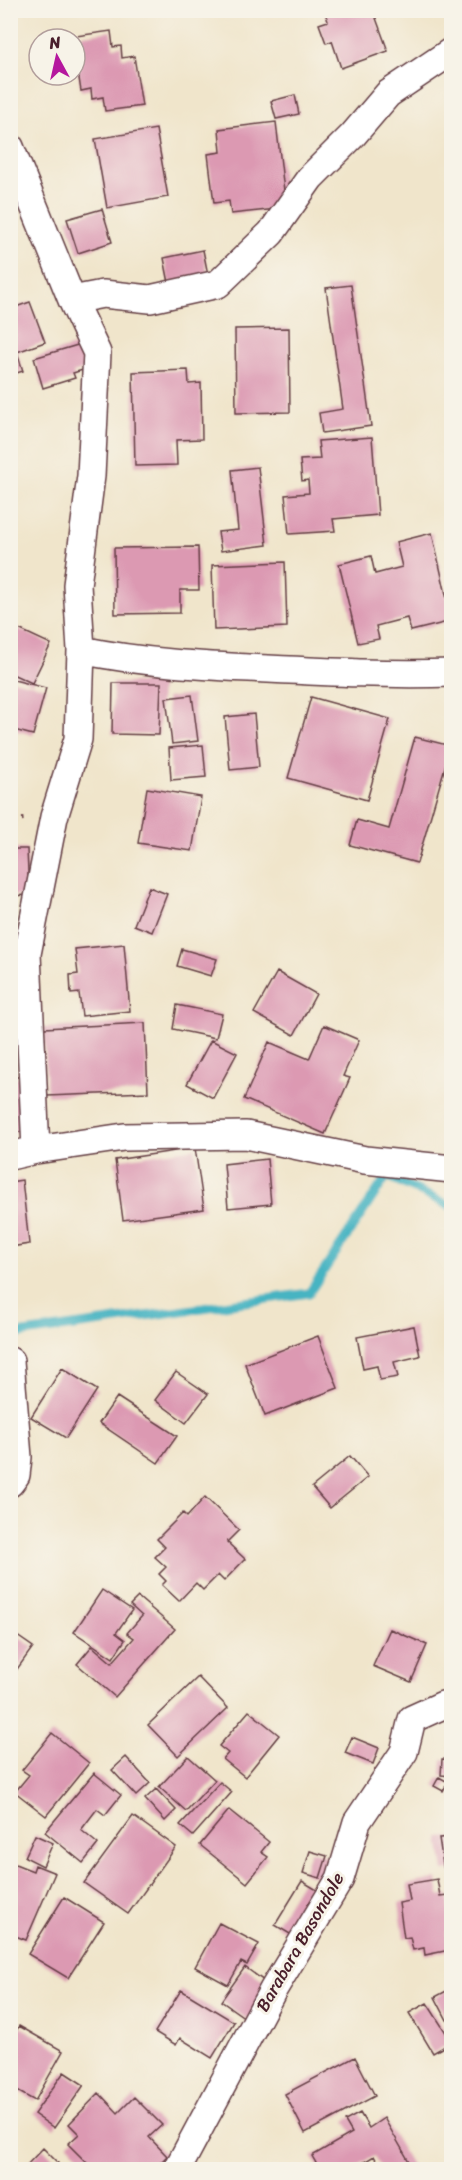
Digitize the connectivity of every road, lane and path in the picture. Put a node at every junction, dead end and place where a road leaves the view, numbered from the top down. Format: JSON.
{"nodes":[{"id":1,"x":452,"y":51,"type":"edge"},
{"id":2,"x":10,"y":147,"type":"edge"},
{"id":3,"x":72,"y":300,"type":"junction"},
{"id":4,"x":81,"y":651,"type":"junction"},
{"id":5,"x":452,"y":674,"type":"edge"},
{"id":6,"x":23,"y":1153,"type":"edge"},
{"id":7,"x":452,"y":1168,"type":"edge"},
{"id":8,"x":10,"y":1360,"type":"edge"},
{"id":9,"x":10,"y":1483,"type":"edge"},
{"id":10,"x":452,"y":1704,"type":"edge"},
{"id":11,"x":177,"y":2169,"type":"edge"}],
"edges":[{"from":1,"to":3,"type":"street"},
{"from":2,"to":3,"type":"street"},
{"from":3,"to":4,"type":"street"},
{"from":4,"to":5,"type":"street"},
{"from":4,"to":6,"type":"street"},
{"from":6,"to":7,"type":"street"},
{"from":8,"to":9,"type":"street"},
{"from":10,"to":11,"type":"street","name":"Barabara Basondole"}]}
